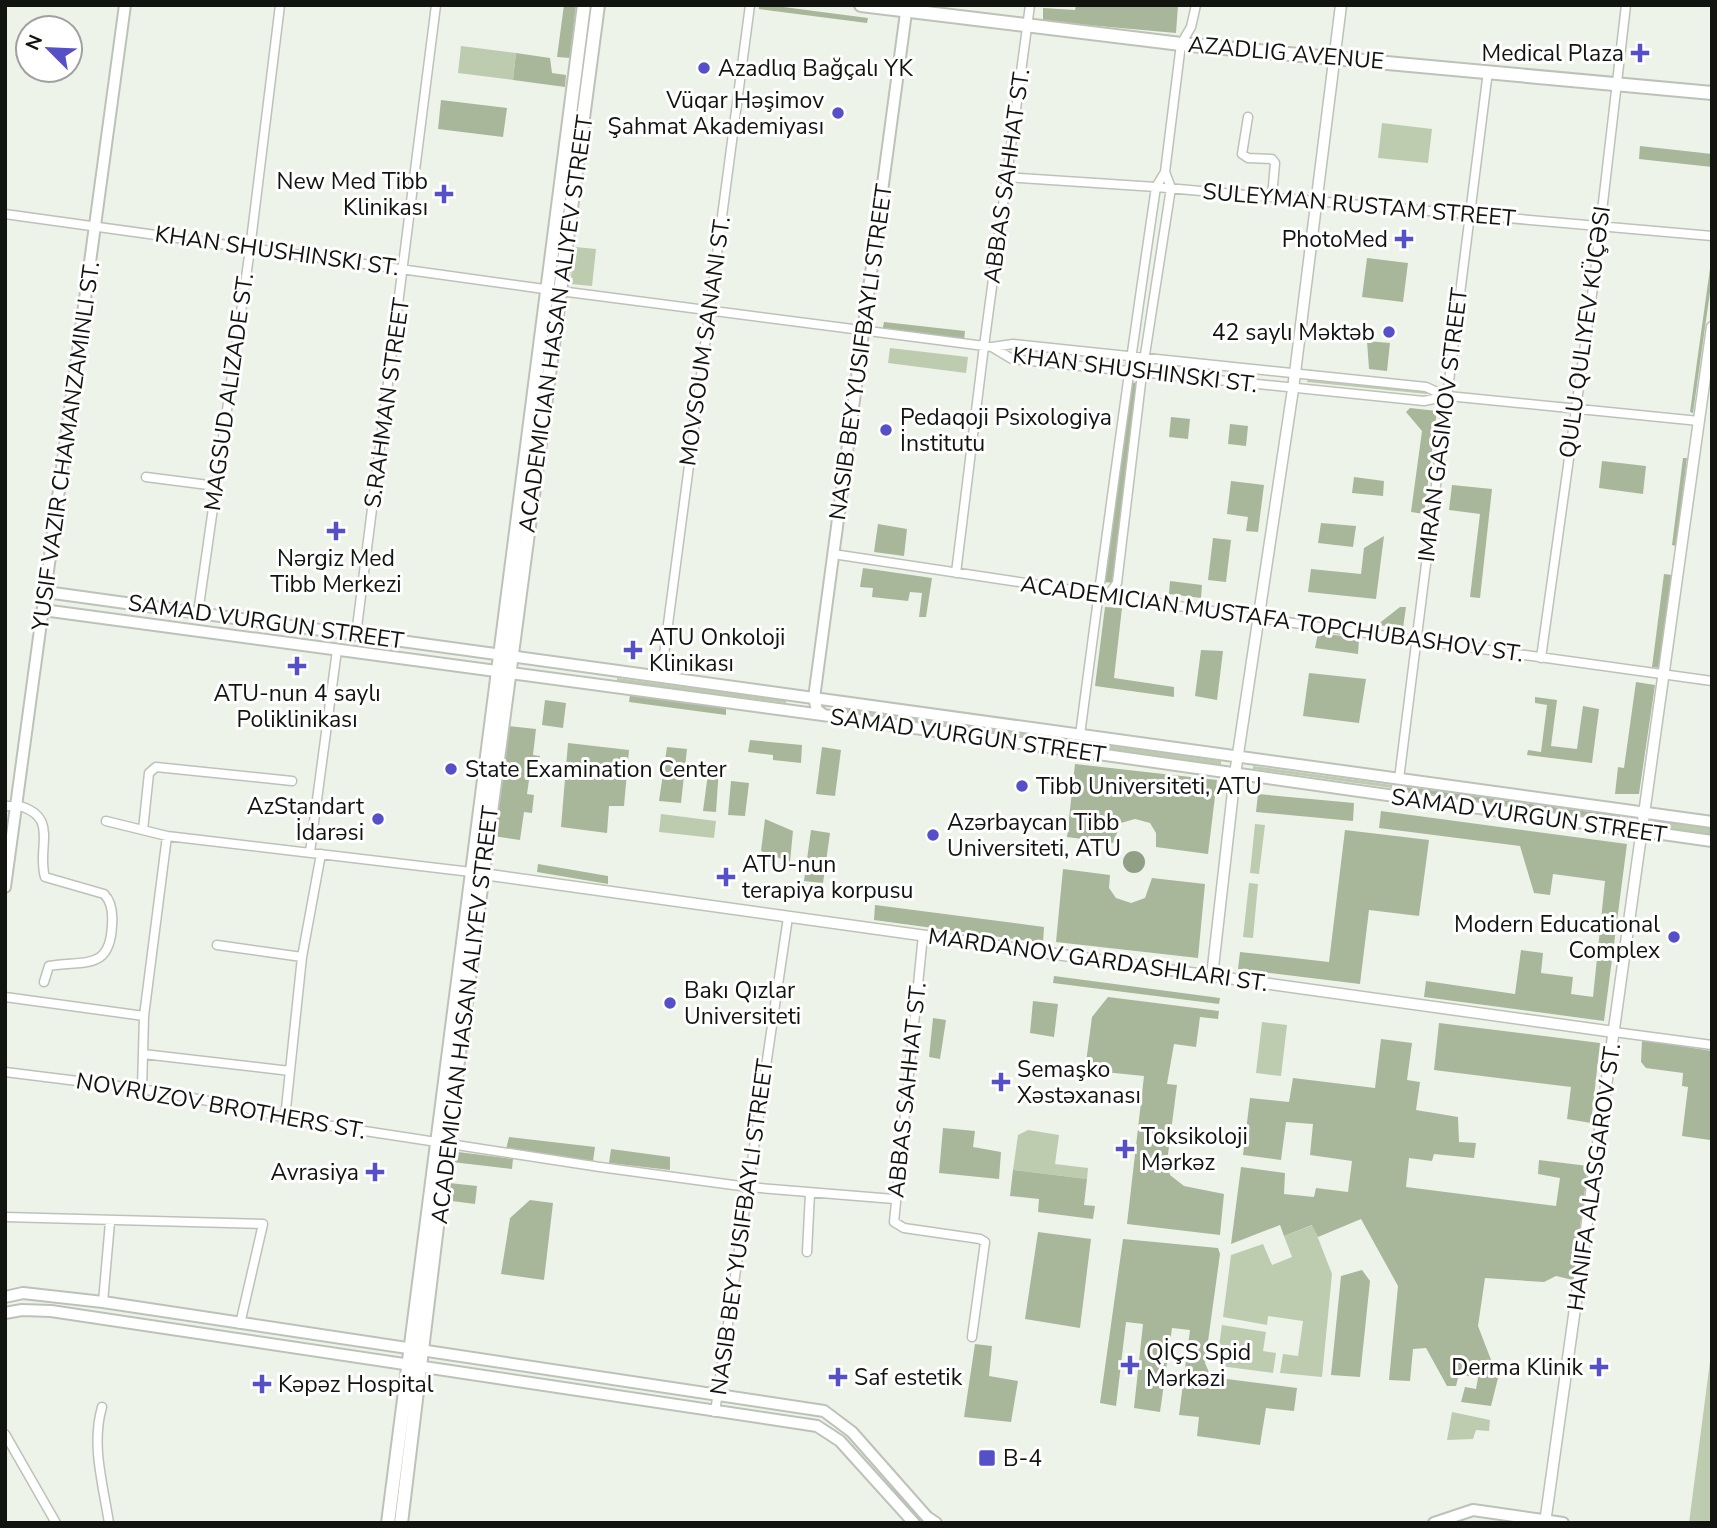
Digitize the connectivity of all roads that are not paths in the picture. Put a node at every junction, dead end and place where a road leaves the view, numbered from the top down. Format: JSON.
{"nodes":[{"id":1,"x":125,"y":5,"type":"edge"},
{"id":2,"x":280,"y":5,"type":"edge"},
{"id":3,"x":436,"y":5,"type":"edge"},
{"id":4,"x":584,"y":5,"type":"edge"},
{"id":5,"x":598,"y":5,"type":"edge"},
{"id":6,"x":750,"y":5,"type":"edge"},
{"id":7,"x":861,"y":5,"type":"edge"},
{"id":8,"x":1030,"y":5,"type":"edge"},
{"id":9,"x":1196,"y":5,"type":"edge"},
{"id":10,"x":1341,"y":5,"type":"edge"},
{"id":11,"x":1626,"y":5,"type":"edge"},
{"id":12,"x":906,"y":8,"type":"edge"},
{"id":13,"x":1028,"y":26,"type":"junction"},
{"id":14,"x":1181,"y":44,"type":"junction"},
{"id":15,"x":1334,"y":58,"type":"junction"},
{"id":16,"x":1488,"y":71,"type":"junction"},
{"id":17,"x":1617,"y":83,"type":"junction"},
{"id":18,"x":1712,"y":93,"type":"edge"},
{"id":19,"x":1248,"y":117,"type":"dead end"},
{"id":20,"x":1164,"y":172,"type":"junction"},
{"id":21,"x":1006,"y":177,"type":"junction"},
{"id":22,"x":1156,"y":187,"type":"junction"},
{"id":23,"x":1171,"y":188,"type":"junction"},
{"id":24,"x":1272,"y":197,"type":"junction"},
{"id":25,"x":1315,"y":201,"type":"junction"},
{"id":26,"x":5,"y":214,"type":"edge"},
{"id":27,"x":1471,"y":215,"type":"junction"},
{"id":28,"x":96,"y":226,"type":"junction"},
{"id":29,"x":1600,"y":226,"type":"junction"},
{"id":30,"x":1712,"y":236,"type":"edge"},
{"id":31,"x":250,"y":249,"type":"junction"},
{"id":32,"x":404,"y":269,"type":"junction"},
{"id":33,"x":555,"y":290,"type":"junction"},
{"id":34,"x":709,"y":309,"type":"junction"},
{"id":35,"x":1712,"y":327,"type":"edge"},
{"id":36,"x":864,"y":330,"type":"junction"},
{"id":37,"x":988,"y":346,"type":"junction"},
{"id":38,"x":1131,"y":356,"type":"junction"},
{"id":39,"x":1144,"y":357,"type":"junction"},
{"id":40,"x":1127,"y":372,"type":"junction"},
{"id":41,"x":1295,"y":372,"type":"junction"},
{"id":42,"x":1142,"y":374,"type":"junction"},
{"id":43,"x":1293,"y":389,"type":"junction"},
{"id":44,"x":1448,"y":396,"type":"junction"},
{"id":45,"x":1573,"y":407,"type":"junction"},
{"id":46,"x":1699,"y":421,"type":"junction"},
{"id":47,"x":1712,"y":422,"type":"edge"},
{"id":48,"x":146,"y":477,"type":"dead end"},
{"id":49,"x":216,"y":486,"type":"junction"},
{"id":50,"x":833,"y":554,"type":"junction"},
{"id":51,"x":956,"y":573,"type":"junction"},
{"id":52,"x":46,"y":592,"type":"junction"},
{"id":53,"x":1104,"y":595,"type":"junction"},
{"id":54,"x":43,"y":610,"type":"junction"},
{"id":55,"x":198,"y":613,"type":"junction"},
{"id":56,"x":1258,"y":618,"type":"junction"},
{"id":57,"x":356,"y":635,"type":"junction"},
{"id":58,"x":1415,"y":639,"type":"junction"},
{"id":59,"x":337,"y":650,"type":"junction"},
{"id":60,"x":504,"y":655,"type":"junction"},
{"id":61,"x":1541,"y":658,"type":"junction"},
{"id":62,"x":612,"y":670,"type":"junction"},
{"id":63,"x":1664,"y":675,"type":"junction"},
{"id":64,"x":502,"y":677,"type":"junction"},
{"id":65,"x":661,"y":677,"type":"junction"},
{"id":66,"x":1712,"y":681,"type":"edge"},
{"id":67,"x":610,"y":687,"type":"junction"},
{"id":68,"x":814,"y":698,"type":"junction"},
{"id":69,"x":824,"y":715,"type":"junction"},
{"id":70,"x":1080,"y":735,"type":"junction"},
{"id":71,"x":1237,"y":757,"type":"junction"},
{"id":72,"x":1235,"y":774,"type":"junction"},
{"id":73,"x":1399,"y":779,"type":"junction"},
{"id":74,"x":292,"y":781,"type":"dead end"},
{"id":75,"x":1396,"y":798,"type":"junction"},
{"id":76,"x":13,"y":806,"type":"edge"},
{"id":77,"x":1644,"y":813,"type":"junction"},
{"id":78,"x":106,"y":821,"type":"dead end"},
{"id":79,"x":1712,"y":822,"type":"edge"},
{"id":80,"x":143,"y":830,"type":"junction"},
{"id":81,"x":1641,"y":831,"type":"junction"},
{"id":82,"x":167,"y":836,"type":"junction"},
{"id":83,"x":1712,"y":841,"type":"edge"},
{"id":84,"x":310,"y":852,"type":"junction"},
{"id":85,"x":321,"y":854,"type":"junction"},
{"id":86,"x":477,"y":873,"type":"junction"},
{"id":87,"x":5,"y":887,"type":"edge"},
{"id":88,"x":788,"y":917,"type":"junction"},
{"id":89,"x":923,"y":935,"type":"junction"},
{"id":90,"x":217,"y":945,"type":"dead end"},
{"id":91,"x":302,"y":957,"type":"junction"},
{"id":92,"x":1212,"y":976,"type":"junction"},
{"id":93,"x":44,"y":982,"type":"dead end"},
{"id":94,"x":5,"y":997,"type":"edge"},
{"id":95,"x":144,"y":1016,"type":"junction"},
{"id":96,"x":1614,"y":1031,"type":"junction"},
{"id":97,"x":1712,"y":1045,"type":"edge"},
{"id":98,"x":143,"y":1054,"type":"junction"},
{"id":99,"x":290,"y":1071,"type":"junction"},
{"id":100,"x":5,"y":1072,"type":"edge"},
{"id":101,"x":142,"y":1089,"type":"junction"},
{"id":102,"x":285,"y":1118,"type":"junction"},
{"id":103,"x":442,"y":1143,"type":"junction"},
{"id":104,"x":748,"y":1187,"type":"junction"},
{"id":105,"x":810,"y":1194,"type":"junction"},
{"id":106,"x":894,"y":1199,"type":"junction"},
{"id":107,"x":5,"y":1217,"type":"edge"},
{"id":108,"x":110,"y":1222,"type":"junction"},
{"id":109,"x":807,"y":1252,"type":"dead end"},
{"id":110,"x":5,"y":1297,"type":"edge"},
{"id":111,"x":103,"y":1302,"type":"junction"},
{"id":112,"x":160,"y":1311,"type":"junction"},
{"id":113,"x":5,"y":1313,"type":"edge"},
{"id":114,"x":240,"y":1324,"type":"junction"},
{"id":115,"x":158,"y":1328,"type":"junction"},
{"id":116,"x":972,"y":1337,"type":"dead end"},
{"id":117,"x":420,"y":1346,"type":"junction"},
{"id":118,"x":416,"y":1373,"type":"junction"},
{"id":119,"x":718,"y":1394,"type":"junction"},
{"id":120,"x":102,"y":1407,"type":"dead end"},
{"id":121,"x":715,"y":1412,"type":"junction"},
{"id":122,"x":835,"y":1417,"type":"junction"},
{"id":123,"x":825,"y":1429,"type":"junction"},
{"id":124,"x":5,"y":1434,"type":"edge"},
{"id":125,"x":1545,"y":1521,"type":"edge"},
{"id":126,"x":1437,"y":1522,"type":"edge"},
{"id":127,"x":56,"y":1523,"type":"edge"},
{"id":128,"x":109,"y":1523,"type":"edge"},
{"id":129,"x":388,"y":1523,"type":"edge"},
{"id":130,"x":401,"y":1523,"type":"edge"},
{"id":131,"x":914,"y":1523,"type":"edge"},
{"id":132,"x":936,"y":1523,"type":"edge"},
{"id":133,"x":1563,"y":1523,"type":"edge"}],
"edges":[{"from":1,"to":28,"type":"main road","name":"YUSIF VAZIR CHAMANZAMINLI ST."},
{"from":2,"to":31,"type":"street","name":"MAGSUD ALIZADE ST."},
{"from":3,"to":32,"type":"street","name":"S.RAHMAN STREET"},
{"from":4,"to":33,"type":"main road","name":"ACADEMICIAN HASAN ALIYEV STREET"},
{"from":5,"to":33,"type":"main road","name":"ACADEMICIAN HASAN ALIYEV STREET"},
{"from":6,"to":34,"type":"street","name":"MOVSOUM SANANI ST."},
{"from":7,"to":12,"type":"main road","name":"AZADLIG AVENUE"},
{"from":8,"to":13,"type":"street","name":"ABBAS SAHHAT ST."},
{"from":9,"to":14,"type":"street"},
{"from":10,"to":15,"type":"street"},
{"from":11,"to":17,"type":"street","name":"QULU QULIYEV KÜÇƏSI"},
{"from":12,"to":13,"type":"main road","name":"AZADLIG AVENUE"},
{"from":12,"to":36,"type":"main road","name":"NASIB BEY YUSIFBAYLI STREET"},
{"from":13,"to":14,"type":"main road","name":"AZADLIG AVENUE"},
{"from":13,"to":21,"type":"street","name":"ABBAS SAHHAT ST."},
{"from":14,"to":15,"type":"main road","name":"AZADLIG AVENUE"},
{"from":14,"to":20,"type":"street"},
{"from":15,"to":16,"type":"main road","name":"AZADLIG AVENUE"},
{"from":15,"to":25,"type":"street"},
{"from":16,"to":17,"type":"main road","name":"AZADLIG AVENUE"},
{"from":16,"to":27,"type":"street","name":"IMRAN GASIMOV STREET"},
{"from":17,"to":18,"type":"main road","name":"AZADLIG AVENUE"},
{"from":17,"to":29,"type":"street","name":"QULU QULIYEV KÜÇƏSI"},
{"from":19,"to":24,"type":"street"},
{"from":20,"to":22,"type":"street"},
{"from":20,"to":23,"type":"street"},
{"from":21,"to":22,"type":"street","name":"SULEYMAN RUSTAM STREET"},
{"from":21,"to":37,"type":"street","name":"ABBAS SAHHAT ST."},
{"from":22,"to":23,"type":"street","name":"SULEYMAN RUSTAM STREET"},
{"from":22,"to":38,"type":"street"},
{"from":23,"to":24,"type":"street","name":"SULEYMAN RUSTAM STREET"},
{"from":23,"to":39,"type":"street"},
{"from":24,"to":25,"type":"street","name":"SULEYMAN RUSTAM STREET"},
{"from":25,"to":27,"type":"street","name":"SULEYMAN RUSTAM STREET"},
{"from":25,"to":41,"type":"street"},
{"from":26,"to":28,"type":"street","name":"KHAN SHUSHINSKI ST."},
{"from":27,"to":29,"type":"street","name":"SULEYMAN RUSTAM STREET"},
{"from":27,"to":44,"type":"street","name":"IMRAN GASIMOV STREET"},
{"from":28,"to":31,"type":"street","name":"KHAN SHUSHINSKI ST."},
{"from":28,"to":52,"type":"main road","name":"YUSIF VAZIR CHAMANZAMINLI ST."},
{"from":29,"to":30,"type":"street","name":"SULEYMAN RUSTAM STREET"},
{"from":29,"to":45,"type":"street","name":"QULU QULIYEV KÜÇƏSI"},
{"from":31,"to":32,"type":"street","name":"KHAN SHUSHINSKI ST."},
{"from":31,"to":49,"type":"street","name":"MAGSUD ALIZADE ST."},
{"from":32,"to":33,"type":"street","name":"KHAN SHUSHINSKI ST."},
{"from":32,"to":57,"type":"street","name":"S.RAHMAN STREET"},
{"from":33,"to":34,"type":"street","name":"KHAN SHUSHINSKI ST."},
{"from":33,"to":60,"type":"main road","name":"ACADEMICIAN HASAN ALIYEV STREET"},
{"from":34,"to":36,"type":"street","name":"KHAN SHUSHINSKI ST."},
{"from":34,"to":65,"type":"street","name":"MOVSOUM SANANI ST."},
{"from":35,"to":46,"type":"street"},
{"from":36,"to":37,"type":"street","name":"KHAN SHUSHINSKI ST."},
{"from":36,"to":50,"type":"main road","name":"NASIB BEY YUSIFBAYLI STREET"},
{"from":37,"to":38,"type":"street"},
{"from":37,"to":40,"type":"street","name":"KHAN SHUSHINSKI ST."},
{"from":37,"to":51,"type":"street","name":"ABBAS SAHHAT ST."},
{"from":38,"to":39,"type":"street"},
{"from":38,"to":40,"type":"street"},
{"from":39,"to":41,"type":"street"},
{"from":39,"to":42,"type":"street"},
{"from":40,"to":42,"type":"street","name":"KHAN SHUSHINSKI ST."},
{"from":40,"to":53,"type":"street"},
{"from":41,"to":43,"type":"street"},
{"from":41,"to":44,"type":"street"},
{"from":42,"to":43,"type":"street","name":"KHAN SHUSHINSKI ST."},
{"from":42,"to":53,"type":"street"},
{"from":43,"to":44,"type":"street","name":"KHAN SHUSHINSKI ST."},
{"from":43,"to":56,"type":"street"},
{"from":44,"to":45,"type":"street","name":"KHAN SHUSHINSKI ST."},
{"from":44,"to":58,"type":"street","name":"IMRAN GASIMOV STREET"},
{"from":45,"to":46,"type":"street","name":"KHAN SHUSHINSKI ST."},
{"from":45,"to":61,"type":"street","name":"QULU QULIYEV KÜÇƏSI"},
{"from":46,"to":47,"type":"street","name":"KHAN SHUSHINSKI ST."},
{"from":46,"to":63,"type":"street"},
{"from":48,"to":49,"type":"street"},
{"from":49,"to":55,"type":"street","name":"MAGSUD ALIZADE ST."},
{"from":50,"to":51,"type":"street","name":"ACADEMICIAN MUSTAFA TOPCHUBASHOV ST."},
{"from":50,"to":68,"type":"main road","name":"NASIB BEY YUSIFBAYLI STREET"},
{"from":51,"to":53,"type":"street","name":"ACADEMICIAN MUSTAFA TOPCHUBASHOV ST."},
{"from":52,"to":54,"type":"main road","name":"YUSIF VAZIR CHAMANZAMINLI ST."},
{"from":52,"to":55,"type":"main road","name":"SAMAD VURGUN STREET"},
{"from":53,"to":56,"type":"street","name":"ACADEMICIAN MUSTAFA TOPCHUBASHOV ST."},
{"from":53,"to":70,"type":"street"},
{"from":54,"to":59,"type":"main road","name":"SAMAD VURGUN STREET"},
{"from":54,"to":76,"type":"main road","name":"YUSIF VAZIR CHAMANZAMINLI ST."},
{"from":55,"to":57,"type":"main road","name":"SAMAD VURGUN STREET"},
{"from":56,"to":58,"type":"street","name":"ACADEMICIAN MUSTAFA TOPCHUBASHOV ST."},
{"from":56,"to":71,"type":"street"},
{"from":57,"to":60,"type":"main road","name":"SAMAD VURGUN STREET"},
{"from":58,"to":61,"type":"street","name":"ACADEMICIAN MUSTAFA TOPCHUBASHOV ST."},
{"from":58,"to":73,"type":"street","name":"IMRAN GASIMOV STREET"},
{"from":59,"to":64,"type":"main road","name":"SAMAD VURGUN STREET"},
{"from":59,"to":84,"type":"street"},
{"from":60,"to":62,"type":"main road","name":"SAMAD VURGUN STREET"},
{"from":60,"to":64,"type":"main road","name":"ACADEMICIAN HASAN ALIYEV STREET"},
{"from":61,"to":63,"type":"street","name":"ACADEMICIAN MUSTAFA TOPCHUBASHOV ST."},
{"from":62,"to":65,"type":"main road","name":"SAMAD VURGUN STREET"},
{"from":62,"to":67,"type":"main road"},
{"from":63,"to":66,"type":"street","name":"ACADEMICIAN MUSTAFA TOPCHUBASHOV ST."},
{"from":63,"to":77,"type":"street"},
{"from":64,"to":67,"type":"main road","name":"SAMAD VURGUN STREET"},
{"from":64,"to":86,"type":"main road","name":"ACADEMICIAN HASAN ALIYEV STREET"},
{"from":65,"to":68,"type":"main road","name":"SAMAD VURGUN STREET"},
{"from":67,"to":69,"type":"main road","name":"SAMAD VURGUN STREET"},
{"from":68,"to":69,"type":"main road"},
{"from":68,"to":70,"type":"main road","name":"SAMAD VURGUN STREET"},
{"from":69,"to":72,"type":"main road","name":"SAMAD VURGUN STREET"},
{"from":70,"to":71,"type":"main road","name":"SAMAD VURGUN STREET"},
{"from":71,"to":72,"type":"street"},
{"from":71,"to":73,"type":"main road","name":"SAMAD VURGUN STREET"},
{"from":72,"to":75,"type":"main road","name":"SAMAD VURGUN STREET"},
{"from":72,"to":92,"type":"street"},
{"from":73,"to":75,"type":"main road"},
{"from":73,"to":77,"type":"main road","name":"SAMAD VURGUN STREET"},
{"from":74,"to":80,"type":"street"},
{"from":75,"to":81,"type":"main road","name":"SAMAD VURGUN STREET"},
{"from":76,"to":87,"type":"main road","name":"YUSIF VAZIR CHAMANZAMINLI ST."},
{"from":76,"to":93,"type":"street"},
{"from":77,"to":79,"type":"main road","name":"SAMAD VURGUN STREET"},
{"from":77,"to":81,"type":"street","name":"HANIFA ALASGAROV ST."},
{"from":78,"to":80,"type":"street","name":"MARDANOV GARDASHLARI ST."},
{"from":80,"to":82,"type":"street","name":"MARDANOV GARDASHLARI ST."},
{"from":81,"to":83,"type":"main road","name":"SAMAD VURGUN STREET"},
{"from":81,"to":96,"type":"street","name":"HANIFA ALASGAROV ST."},
{"from":82,"to":84,"type":"street","name":"MARDANOV GARDASHLARI ST."},
{"from":82,"to":95,"type":"street"},
{"from":84,"to":85,"type":"street","name":"MARDANOV GARDASHLARI ST."},
{"from":85,"to":86,"type":"street","name":"MARDANOV GARDASHLARI ST."},
{"from":85,"to":91,"type":"street"},
{"from":86,"to":88,"type":"street","name":"MARDANOV GARDASHLARI ST."},
{"from":86,"to":103,"type":"main road","name":"ACADEMICIAN HASAN ALIYEV STREET"},
{"from":88,"to":89,"type":"street","name":"MARDANOV GARDASHLARI ST."},
{"from":88,"to":104,"type":"street","name":"NASIB BEY YUSIFBAYLI STREET"},
{"from":89,"to":92,"type":"street","name":"MARDANOV GARDASHLARI ST."},
{"from":89,"to":106,"type":"street","name":"ABBAS SAHHAT ST."},
{"from":90,"to":91,"type":"street"},
{"from":91,"to":99,"type":"street"},
{"from":92,"to":96,"type":"street","name":"MARDANOV GARDASHLARI ST."},
{"from":94,"to":95,"type":"street"},
{"from":95,"to":98,"type":"street"},
{"from":96,"to":97,"type":"street","name":"MARDANOV GARDASHLARI ST."},
{"from":96,"to":125,"type":"street","name":"HANIFA ALASGAROV ST."},
{"from":98,"to":99,"type":"street"},
{"from":98,"to":101,"type":"street"},
{"from":99,"to":102,"type":"street"},
{"from":100,"to":101,"type":"street","name":"NOVRUZOV BROTHERS ST."},
{"from":101,"to":102,"type":"street","name":"NOVRUZOV BROTHERS ST."},
{"from":102,"to":103,"type":"street","name":"NOVRUZOV BROTHERS ST."},
{"from":103,"to":104,"type":"street","name":"NOVRUZOV BROTHERS ST."},
{"from":103,"to":117,"type":"main road","name":"ACADEMICIAN HASAN ALIYEV STREET"},
{"from":104,"to":105,"type":"street","name":"NOVRUZOV BROTHERS ST."},
{"from":104,"to":119,"type":"street","name":"NASIB BEY YUSIFBAYLI STREET"},
{"from":105,"to":106,"type":"street","name":"NOVRUZOV BROTHERS ST."},
{"from":105,"to":109,"type":"street"},
{"from":106,"to":116,"type":"street","name":"ABBAS SAHHAT ST."},
{"from":107,"to":108,"type":"street"},
{"from":108,"to":111,"type":"street"},
{"from":108,"to":114,"type":"street"},
{"from":110,"to":111,"type":"main road"},
{"from":111,"to":112,"type":"main road"},
{"from":112,"to":114,"type":"main road"},
{"from":112,"to":115,"type":"main road"},
{"from":113,"to":115,"type":"main road"},
{"from":114,"to":117,"type":"main road"},
{"from":115,"to":118,"type":"main road"},
{"from":117,"to":118,"type":"main road","name":"ACADEMICIAN HASAN ALIYEV STREET"},
{"from":117,"to":119,"type":"main road"},
{"from":118,"to":121,"type":"main road"},
{"from":118,"to":129,"type":"main road"},
{"from":118,"to":130,"type":"main road"},
{"from":119,"to":121,"type":"street","name":"NASIB BEY YUSIFBAYLI STREET"},
{"from":119,"to":122,"type":"main road"},
{"from":120,"to":128,"type":"street"},
{"from":121,"to":123,"type":"main road"},
{"from":122,"to":123,"type":"main road"},
{"from":122,"to":132,"type":"main road"},
{"from":123,"to":131,"type":"main road"},
{"from":124,"to":127,"type":"street"},
{"from":125,"to":126,"type":"main road"},
{"from":125,"to":133,"type":"main road"}]}
